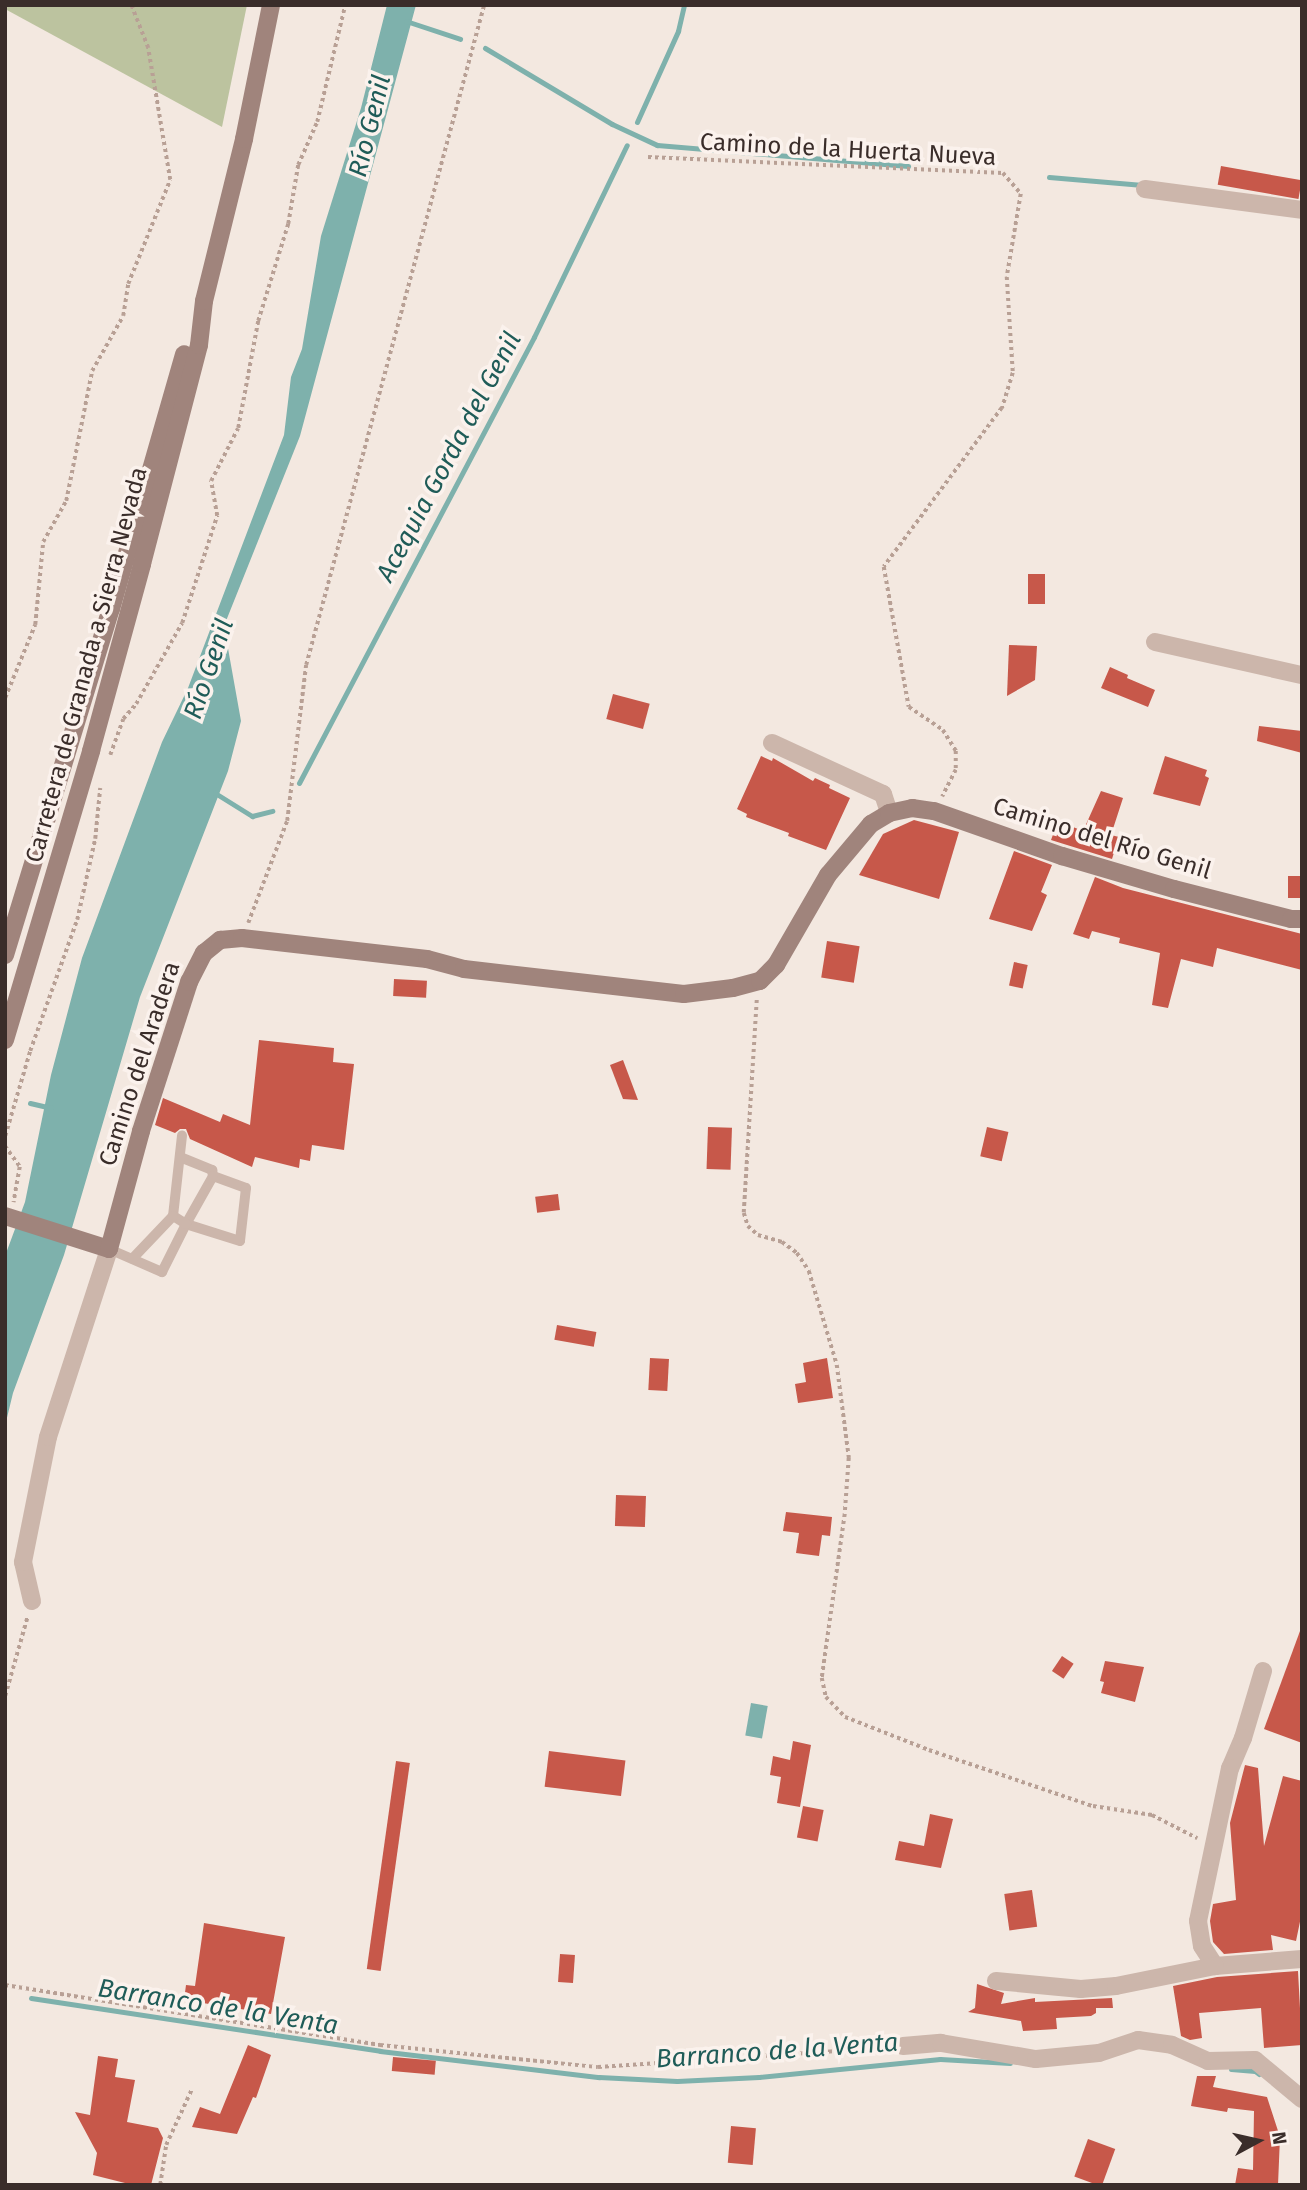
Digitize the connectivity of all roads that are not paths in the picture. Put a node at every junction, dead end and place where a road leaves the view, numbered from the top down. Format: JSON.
{"nodes":[{"id":1,"x":271,"y":5,"type":"edge"},
{"id":2,"x":1145,"y":189,"type":"dead end"},
{"id":3,"x":1302,"y":210,"type":"edge"},
{"id":4,"x":204,"y":302,"type":"junction"},
{"id":5,"x":1155,"y":642,"type":"dead end"},
{"id":6,"x":1302,"y":675,"type":"edge"},
{"id":7,"x":772,"y":743,"type":"dead end"},
{"id":8,"x":889,"y":813,"type":"junction"},
{"id":9,"x":1302,"y":919,"type":"edge"},
{"id":10,"x":5,"y":955,"type":"edge"},
{"id":11,"x":5,"y":1040,"type":"edge"},
{"id":12,"x":183,"y":1136,"type":"dead end"},
{"id":13,"x":180,"y":1157,"type":"junction"},
{"id":14,"x":213,"y":1176,"type":"junction"},
{"id":15,"x":9,"y":1213,"type":"edge"},
{"id":16,"x":173,"y":1216,"type":"junction"},
{"id":17,"x":186,"y":1224,"type":"junction"},
{"id":18,"x":109,"y":1249,"type":"junction"},
{"id":19,"x":132,"y":1259,"type":"junction"},
{"id":20,"x":32,"y":1601,"type":"road end"},
{"id":21,"x":1263,"y":1671,"type":"dead end"},
{"id":22,"x":1302,"y":1959,"type":"edge"},
{"id":23,"x":1215,"y":1966,"type":"junction"},
{"id":24,"x":996,"y":1981,"type":"dead end"},
{"id":25,"x":903,"y":2046,"type":"road end"},
{"id":26,"x":1302,"y":2099,"type":"edge"}],
"edges":[{"from":1,"to":4,"type":"main road","name":"Carretera de Granada a Sierra Nevada"},
{"from":2,"to":3,"type":"street"},
{"from":4,"to":10,"type":"main road","name":"Carretera de Granada a Sierra Nevada"},
{"from":4,"to":11,"type":"main road","name":"Carretera de Granada a Sierra Nevada"},
{"from":5,"to":6,"type":"street"},
{"from":7,"to":8,"type":"street"},
{"from":8,"to":9,"type":"main road","name":"Camino del Río Genil"},
{"from":8,"to":18,"type":"main road","name":"Camino del Aradera"},
{"from":12,"to":13,"type":"lane"},
{"from":13,"to":14,"type":"lane"},
{"from":13,"to":16,"type":"lane"},
{"from":14,"to":17,"type":"lane"},
{"from":14,"to":17,"type":"lane"},
{"from":15,"to":18,"type":"main road"},
{"from":16,"to":17,"type":"lane"},
{"from":16,"to":19,"type":"lane"},
{"from":17,"to":19,"type":"lane"},
{"from":18,"to":19,"type":"lane"},
{"from":18,"to":20,"type":"street","name":"Camino del Aradera"},
{"from":21,"to":23,"type":"street"},
{"from":22,"to":23,"type":"street"},
{"from":23,"to":24,"type":"street"},
{"from":25,"to":26,"type":"street"}]}
